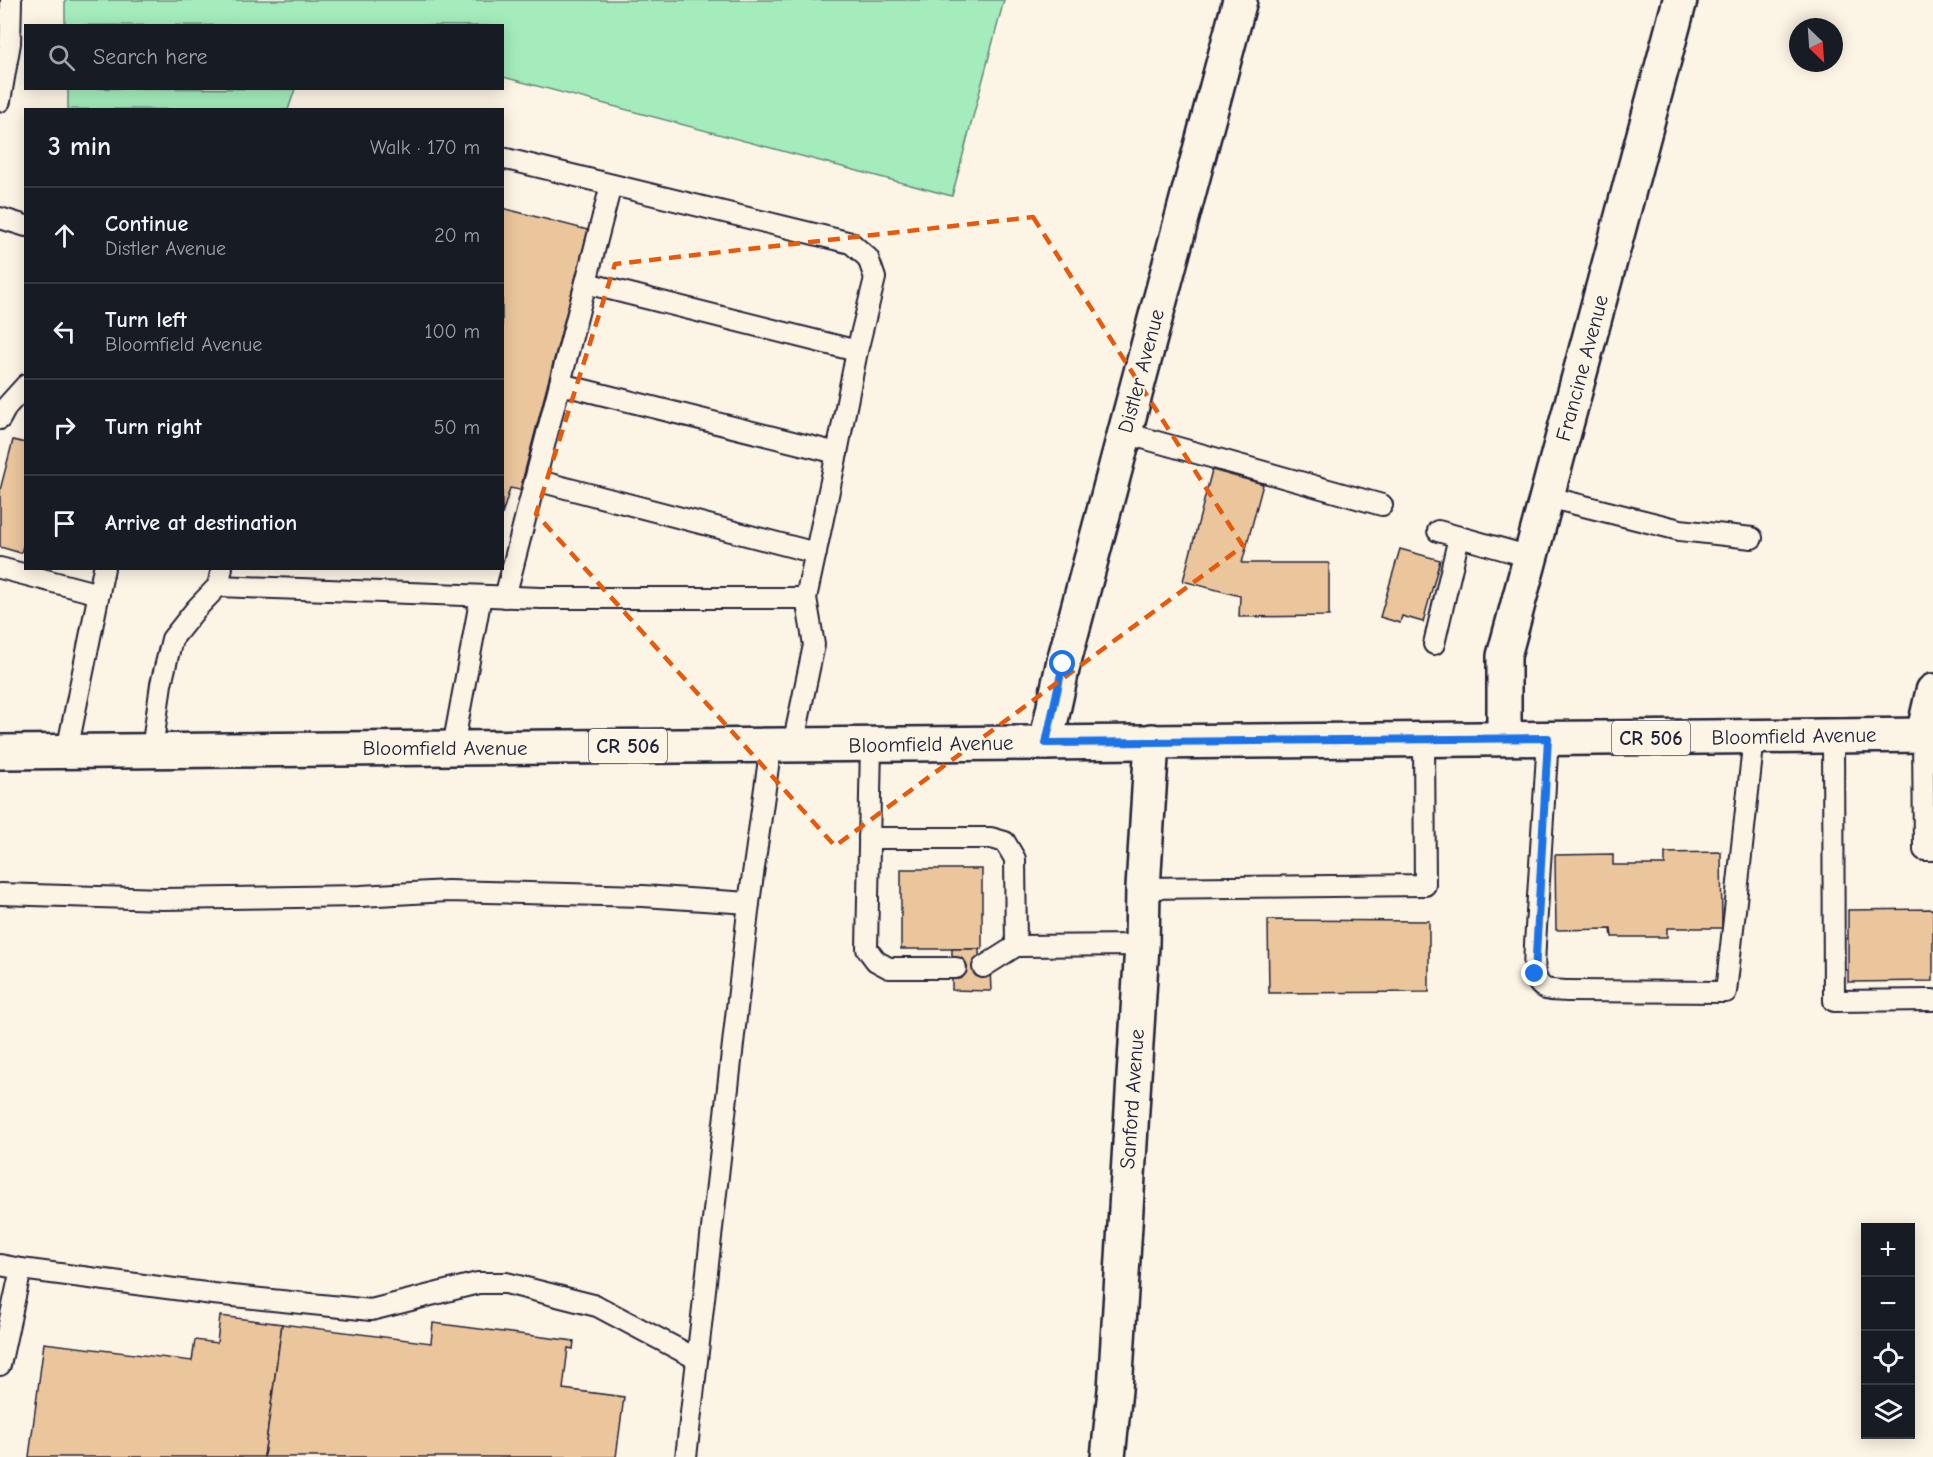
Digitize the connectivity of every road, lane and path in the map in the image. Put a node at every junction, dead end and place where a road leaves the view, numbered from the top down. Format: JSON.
{"nodes":[{"id":1,"x":12,"y":0,"type":"edge"},
{"id":2,"x":1240,"y":0,"type":"edge"},
{"id":3,"x":1680,"y":0,"type":"edge"},
{"id":4,"x":0,"y":101,"type":"edge"},
{"id":5,"x":504,"y":158,"type":"edge"},
{"id":6,"x":611,"y":185,"type":"junction"},
{"id":7,"x":0,"y":218,"type":"edge"},
{"id":8,"x":24,"y":225,"type":"edge"},
{"id":9,"x":586,"y":283,"type":"junction"},
{"id":10,"x":857,"y":351,"type":"junction"},
{"id":11,"x":560,"y":384,"type":"junction"},
{"id":12,"x":24,"y":387,"type":"edge"},
{"id":13,"x":0,"y":419,"type":"edge"},
{"id":14,"x":1125,"y":433,"type":"junction"},
{"id":15,"x":837,"y":453,"type":"junction"},
{"id":16,"x":535,"y":480,"type":"junction"},
{"id":17,"x":1548,"y":497,"type":"junction"},
{"id":18,"x":1382,"y":505,"type":"dead end"},
{"id":19,"x":1438,"y":531,"type":"dead end"},
{"id":20,"x":1459,"y":537,"type":"junction"},
{"id":21,"x":1752,"y":538,"type":"dead end"},
{"id":22,"x":816,"y":553,"type":"junction"},
{"id":23,"x":1531,"y":557,"type":"junction"},
{"id":24,"x":0,"y":568,"type":"edge"},
{"id":25,"x":104,"y":570,"type":"edge"},
{"id":26,"x":220,"y":577,"type":"edge"},
{"id":27,"x":99,"y":594,"type":"junction"},
{"id":28,"x":482,"y":596,"type":"junction"},
{"id":29,"x":505,"y":597,"type":"junction"},
{"id":30,"x":806,"y":598,"type":"junction"},
{"id":31,"x":1434,"y":645,"type":"dead end"},
{"id":32,"x":1933,"y":691,"type":"edge"},
{"id":33,"x":1928,"y":735,"type":"edge"},
{"id":34,"x":1833,"y":736,"type":"junction"},
{"id":35,"x":1754,"y":737,"type":"junction"},
{"id":36,"x":1504,"y":738,"type":"junction"},
{"id":37,"x":1548,"y":738,"type":"junction"},
{"id":38,"x":1424,"y":740,"type":"junction"},
{"id":39,"x":1152,"y":741,"type":"junction"},
{"id":40,"x":1046,"y":743,"type":"junction"},
{"id":41,"x":871,"y":744,"type":"junction"},
{"id":42,"x":782,"y":745,"type":"junction"},
{"id":43,"x":453,"y":747,"type":"junction"},
{"id":44,"x":152,"y":750,"type":"junction"},
{"id":45,"x":67,"y":751,"type":"junction"},
{"id":46,"x":0,"y":752,"type":"edge"},
{"id":47,"x":869,"y":838,"type":"junction"},
{"id":48,"x":1933,"y":850,"type":"edge"},
{"id":49,"x":1143,"y":888,"type":"junction"},
{"id":50,"x":0,"y":894,"type":"edge"},
{"id":51,"x":749,"y":903,"type":"junction"},
{"id":52,"x":1142,"y":945,"type":"junction"},
{"id":53,"x":1016,"y":946,"type":"junction"},
{"id":54,"x":983,"y":967,"type":"dead end"},
{"id":55,"x":956,"y":968,"type":"dead end"},
{"id":56,"x":1933,"y":1000,"type":"edge"},
{"id":57,"x":0,"y":1265,"type":"edge"},
{"id":58,"x":21,"y":1269,"type":"junction"},
{"id":59,"x":697,"y":1359,"type":"junction"},
{"id":60,"x":0,"y":1365,"type":"edge"},
{"id":61,"x":686,"y":1457,"type":"edge"},
{"id":62,"x":1108,"y":1457,"type":"edge"}],
"edges":[{"from":1,"to":4,"type":"lane"},
{"from":2,"to":14,"type":"street","name":"Distler Avenue"},
{"from":3,"to":17,"type":"street","name":"Francine Avenue"},
{"from":5,"to":6,"type":"lane"},
{"from":6,"to":9,"type":"lane"},
{"from":6,"to":10,"type":"lane"},
{"from":7,"to":8,"type":"lane"},
{"from":9,"to":10,"type":"lane"},
{"from":9,"to":11,"type":"lane"},
{"from":10,"to":15,"type":"lane"},
{"from":11,"to":15,"type":"lane"},
{"from":11,"to":16,"type":"lane"},
{"from":12,"to":13,"type":"lane"},
{"from":14,"to":18,"type":"lane"},
{"from":14,"to":40,"type":"street","name":"Distler Avenue"},
{"from":15,"to":22,"type":"lane"},
{"from":16,"to":22,"type":"lane"},
{"from":16,"to":29,"type":"lane"},
{"from":17,"to":21,"type":"lane"},
{"from":17,"to":23,"type":"street","name":"Francine Avenue"},
{"from":19,"to":20,"type":"lane"},
{"from":20,"to":23,"type":"lane"},
{"from":20,"to":31,"type":"lane"},
{"from":22,"to":30,"type":"lane"},
{"from":23,"to":36,"type":"street","name":"Francine Avenue"},
{"from":24,"to":27,"type":"lane"},
{"from":25,"to":27,"type":"lane"},
{"from":26,"to":28,"type":"lane"},
{"from":26,"to":44,"type":"lane"},
{"from":27,"to":45,"type":"lane"},
{"from":28,"to":29,"type":"lane"},
{"from":28,"to":43,"type":"lane"},
{"from":29,"to":30,"type":"lane"},
{"from":30,"to":42,"type":"lane"},
{"from":32,"to":33,"type":"street"},
{"from":33,"to":34,"type":"street","name":"Bloomfield Avenue","number":"CR 506"},
{"from":33,"to":48,"type":"lane"},
{"from":34,"to":35,"type":"street","name":"Bloomfield Avenue","number":"CR 506"},
{"from":34,"to":56,"type":"lane"},
{"from":35,"to":37,"type":"street","name":"Bloomfield Avenue","number":"CR 506"},
{"from":35,"to":37,"type":"lane"},
{"from":36,"to":37,"type":"street","name":"Bloomfield Avenue","number":"CR 506"},
{"from":36,"to":38,"type":"street","name":"Bloomfield Avenue","number":"CR 506"},
{"from":38,"to":39,"type":"street","name":"Bloomfield Avenue","number":"CR 506"},
{"from":38,"to":49,"type":"lane"},
{"from":39,"to":40,"type":"street","name":"Bloomfield Avenue","number":"CR 506"},
{"from":39,"to":49,"type":"street","name":"Sanford Avenue"},
{"from":40,"to":41,"type":"street","name":"Bloomfield Avenue","number":"CR 506"},
{"from":41,"to":42,"type":"street","name":"Bloomfield Avenue","number":"CR 506"},
{"from":41,"to":47,"type":"lane"},
{"from":42,"to":43,"type":"street","name":"Bloomfield Avenue","number":"CR 506"},
{"from":42,"to":51,"type":"lane"},
{"from":43,"to":44,"type":"street","name":"Bloomfield Avenue","number":"CR 506"},
{"from":44,"to":45,"type":"street","name":"Bloomfield Avenue","number":"CR 506"},
{"from":45,"to":46,"type":"street","name":"Bloomfield Avenue","number":"CR 506"},
{"from":47,"to":53,"type":"lane"},
{"from":47,"to":55,"type":"lane"},
{"from":49,"to":52,"type":"street","name":"Sanford Avenue"},
{"from":50,"to":51,"type":"lane"},
{"from":51,"to":59,"type":"lane"},
{"from":52,"to":53,"type":"lane"},
{"from":52,"to":62,"type":"street","name":"Sanford Avenue"},
{"from":53,"to":54,"type":"lane"},
{"from":57,"to":58,"type":"lane"},
{"from":58,"to":59,"type":"lane"},
{"from":58,"to":60,"type":"lane"},
{"from":59,"to":61,"type":"lane"}]}
